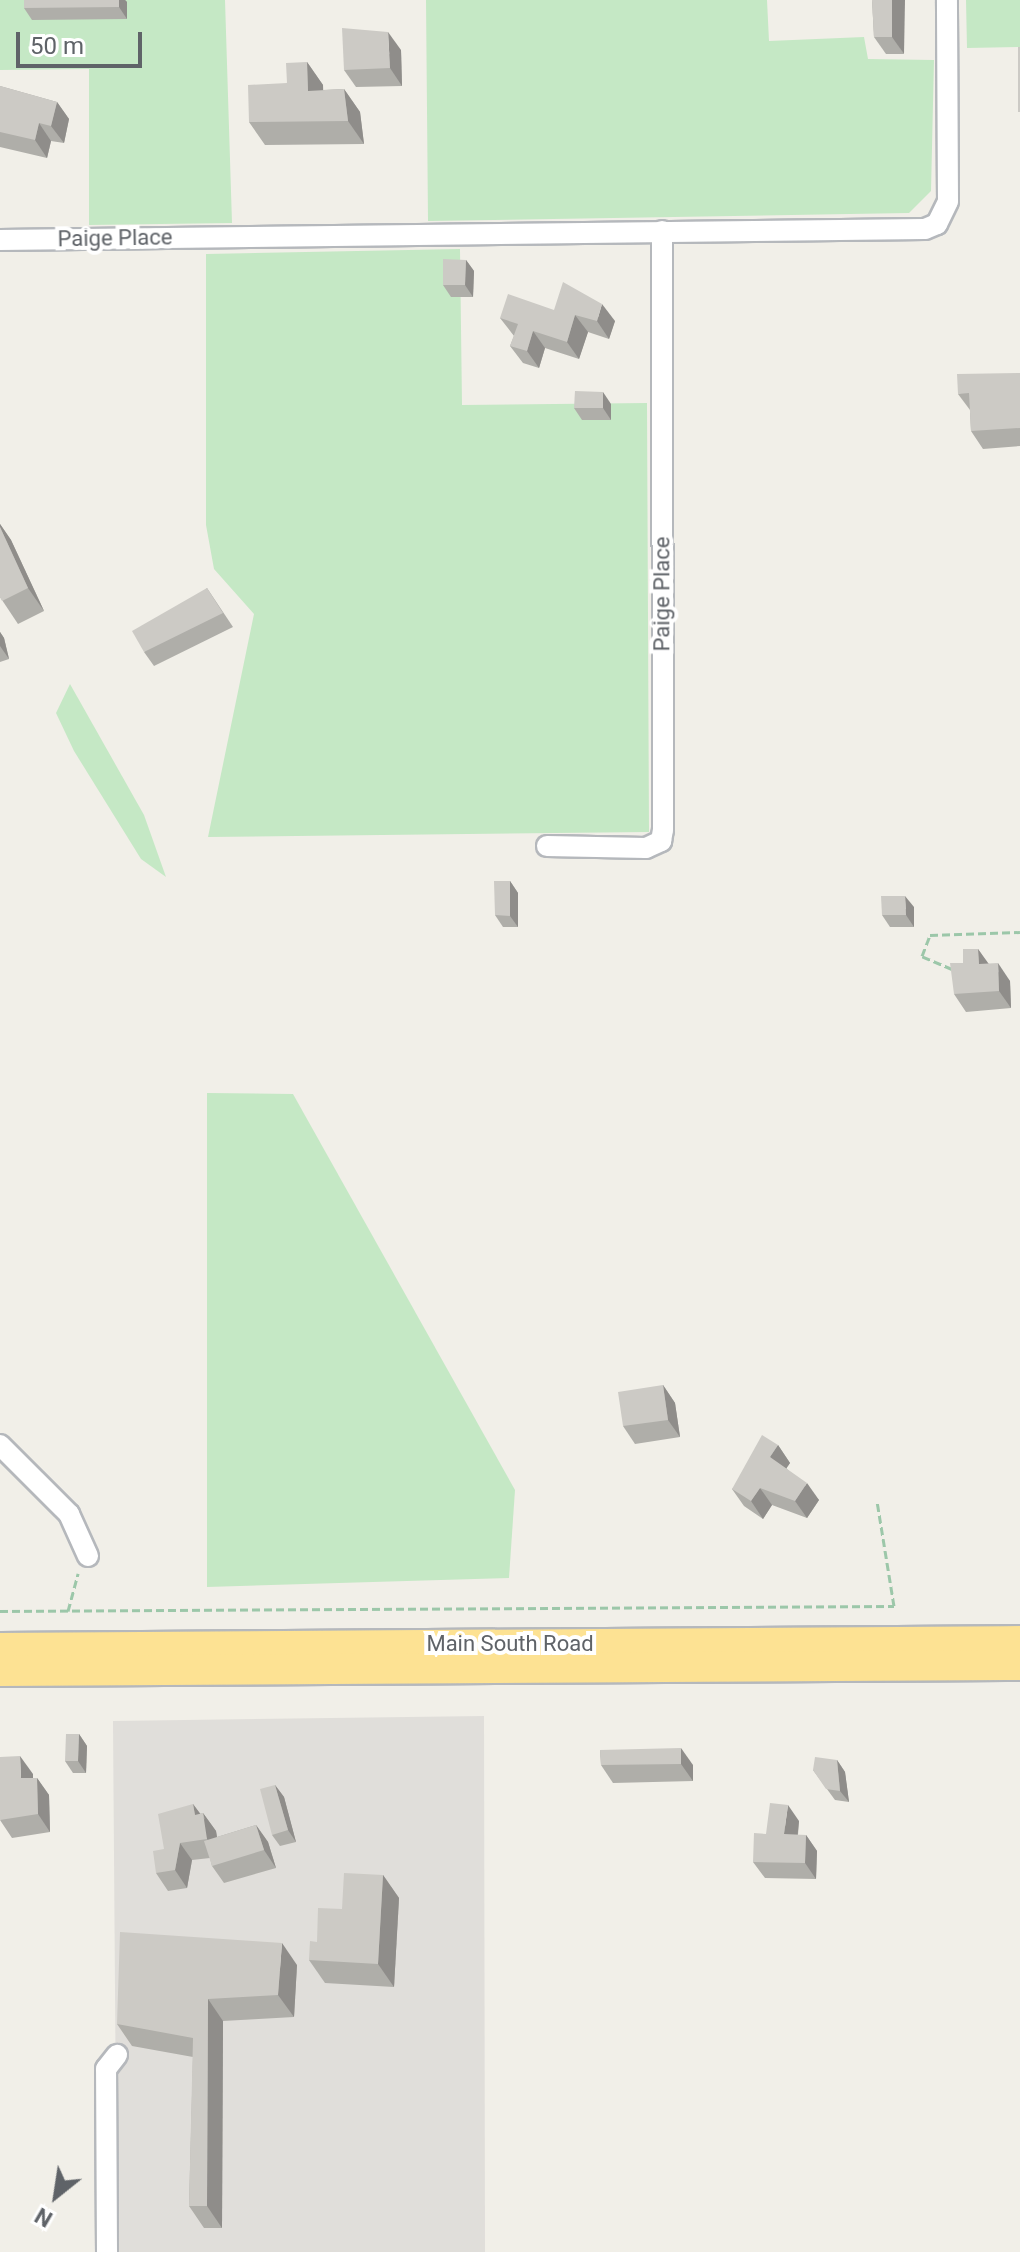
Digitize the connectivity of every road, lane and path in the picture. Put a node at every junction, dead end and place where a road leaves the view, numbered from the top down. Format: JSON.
{"nodes":[{"id":1,"x":947,"y":0,"type":"edge"},
{"id":2,"x":662,"y":231,"type":"junction"},
{"id":3,"x":0,"y":240,"type":"edge"},
{"id":4,"x":547,"y":846,"type":"dead end"},
{"id":5,"x":1020,"y":932,"type":"edge"},
{"id":6,"x":960,"y":970,"type":"edge"},
{"id":7,"x":0,"y":1445,"type":"edge"},
{"id":8,"x":877,"y":1501,"type":"dead end"},
{"id":9,"x":88,"y":1556,"type":"joint"},
{"id":10,"x":0,"y":1611,"type":"edge"},
{"id":11,"x":68,"y":1611,"type":"junction"},
{"id":12,"x":0,"y":1648,"type":"edge"},
{"id":13,"x":1017,"y":1659,"type":"edge"},
{"id":14,"x":0,"y":1671,"type":"edge"},
{"id":15,"x":117,"y":2055,"type":"dead end"},
{"id":16,"x":107,"y":2252,"type":"edge"}],
"edges":[{"from":1,"to":2,"type":"street","name":"Paige Place"},
{"from":2,"to":3,"type":"street","name":"Paige Place"},
{"from":2,"to":4,"type":"street","name":"Paige Place"},
{"from":5,"to":6,"type":"path"},
{"from":7,"to":9,"type":"street"},
{"from":8,"to":11,"type":"path"},
{"from":9,"to":11,"type":"path"},
{"from":10,"to":11,"type":"path"},
{"from":12,"to":13,"type":"highway","name":"Main South Road"},
{"from":13,"to":14,"type":"highway","name":"Main South Road"},
{"from":15,"to":16,"type":"street"}]}
